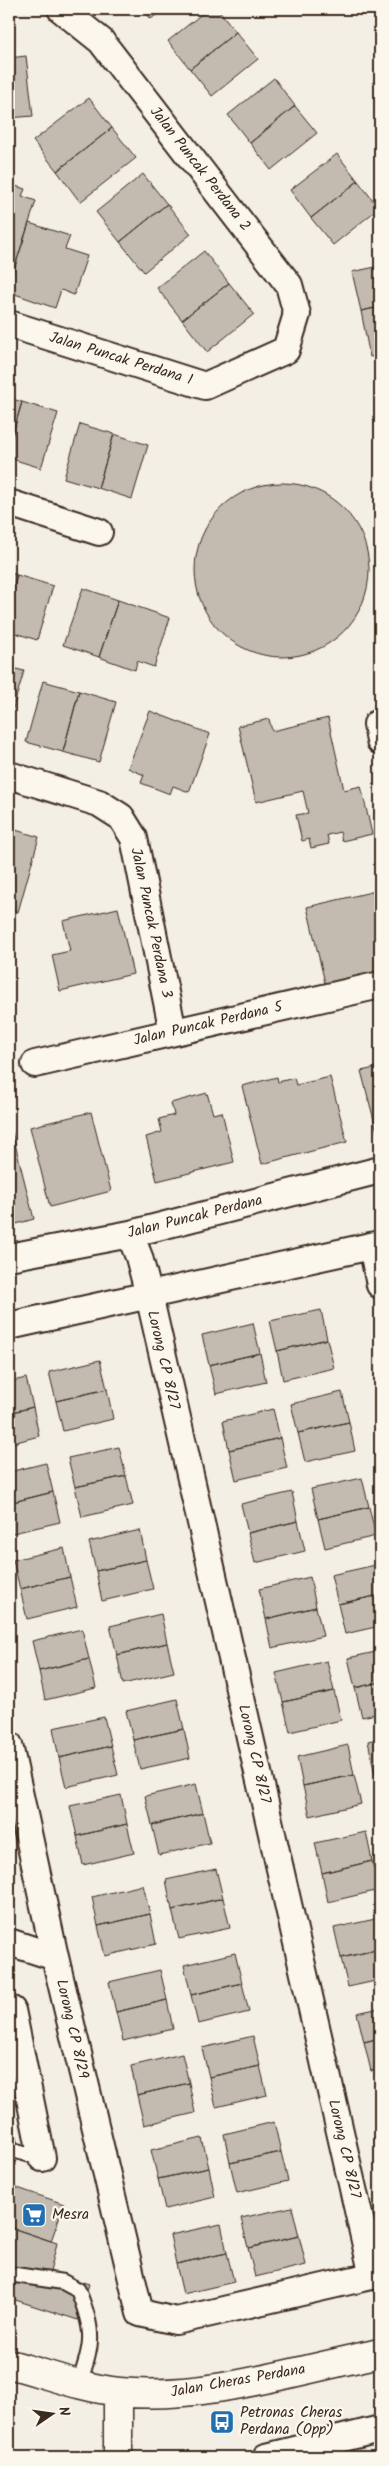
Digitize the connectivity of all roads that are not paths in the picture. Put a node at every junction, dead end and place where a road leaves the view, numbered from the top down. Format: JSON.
{"nodes":[{"id":1,"x":61,"y":9,"type":"edge"},
{"id":2,"x":9,"y":324,"type":"edge"},
{"id":3,"x":286,"y":350,"type":"joint"},
{"id":4,"x":9,"y":503,"type":"edge"},
{"id":5,"x":99,"y":532,"type":"dead end"},
{"id":6,"x":9,"y":775,"type":"edge"},
{"id":7,"x":380,"y":985,"type":"edge"},
{"id":8,"x":173,"y":1032,"type":"junction"},
{"id":9,"x":35,"y":1064,"type":"dead end"},
{"id":10,"x":380,"y":1170,"type":"edge"},
{"id":11,"x":130,"y":1234,"type":"junction"},
{"id":12,"x":376,"y":1245,"type":"edge"},
{"id":13,"x":9,"y":1256,"type":"edge"},
{"id":14,"x":380,"y":1284,"type":"edge"},
{"id":15,"x":149,"y":1296,"type":"junction"},
{"id":16,"x":9,"y":1326,"type":"edge"},
{"id":17,"x":9,"y":1745,"type":"edge"},
{"id":18,"x":9,"y":1942,"type":"edge"},
{"id":19,"x":55,"y":1957,"type":"junction"},
{"id":20,"x":9,"y":2010,"type":"edge"},
{"id":21,"x":9,"y":2149,"type":"edge"},
{"id":22,"x":42,"y":2158,"type":"joint"},
{"id":23,"x":9,"y":2274,"type":"edge"},
{"id":24,"x":376,"y":2275,"type":"edge"},
{"id":25,"x":380,"y":2353,"type":"edge"},
{"id":26,"x":9,"y":2364,"type":"edge"},
{"id":27,"x":79,"y":2383,"type":"junction"},
{"id":28,"x":118,"y":2392,"type":"junction"},
{"id":29,"x":380,"y":2430,"type":"edge"},
{"id":30,"x":118,"y":2457,"type":"edge"},
{"id":31,"x":266,"y":2457,"type":"edge"}],
"edges":[{"from":1,"to":3,"type":"street","name":"Jalan Puncak Perdana 2"},
{"from":2,"to":3,"type":"street","name":"Jalan Puncak Perdana 1"},
{"from":4,"to":5,"type":"street"},
{"from":6,"to":8,"type":"street","name":"Jalan Puncak Perdana 3"},
{"from":7,"to":8,"type":"street","name":"Jalan Puncak Perdana 5"},
{"from":8,"to":9,"type":"street","name":"Jalan Puncak Perdana 5"},
{"from":10,"to":11,"type":"street","name":"Jalan Puncak Perdana"},
{"from":11,"to":13,"type":"street","name":"Jalan Puncak Perdana"},
{"from":11,"to":15,"type":"street","name":"Lorong CP 8/27"},
{"from":12,"to":14,"type":"street"},
{"from":12,"to":15,"type":"street"},
{"from":15,"to":16,"type":"street"},
{"from":15,"to":24,"type":"street","name":"Lorong CP 8/27"},
{"from":17,"to":19,"type":"street","name":"Lorong CP 8/29"},
{"from":18,"to":19,"type":"street"},
{"from":19,"to":24,"type":"street","name":"Lorong CP 8/29"},
{"from":20,"to":22,"type":"street"},
{"from":21,"to":22,"type":"lane"},
{"from":23,"to":27,"type":"lane"},
{"from":25,"to":28,"type":"street","name":"Jalan Cheras Perdana"},
{"from":26,"to":27,"type":"street","name":"Jalan Cheras Perdana"},
{"from":27,"to":28,"type":"street","name":"Jalan Cheras Perdana"},
{"from":28,"to":30,"type":"street"},
{"from":29,"to":31,"type":"street"}]}
